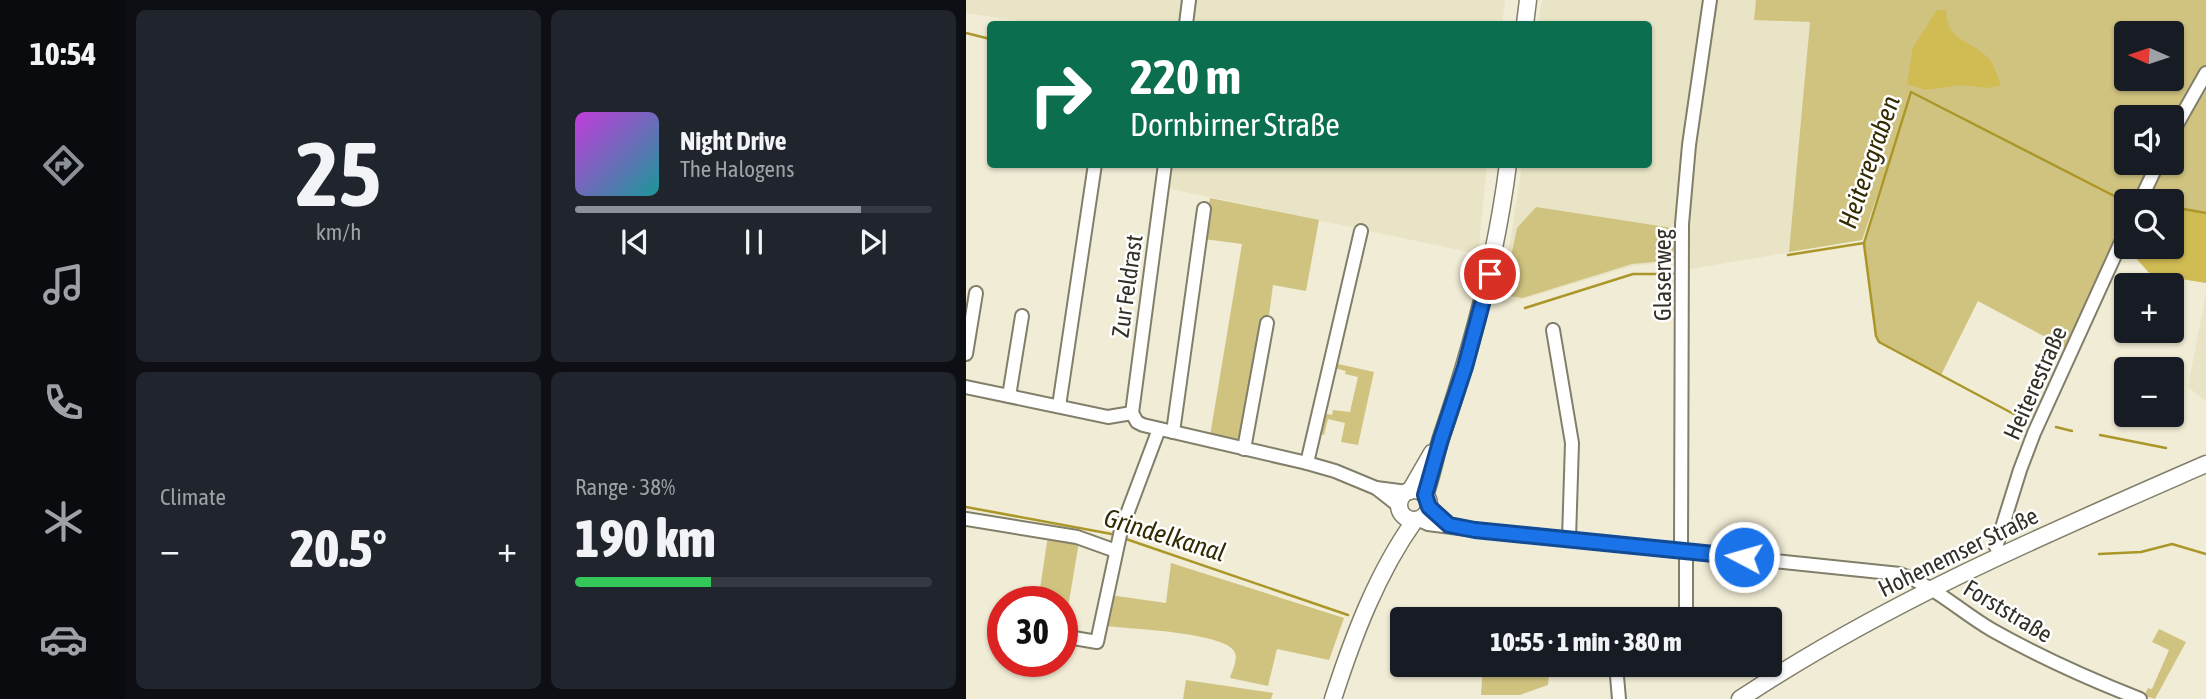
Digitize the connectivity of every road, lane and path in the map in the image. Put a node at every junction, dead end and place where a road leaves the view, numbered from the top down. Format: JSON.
{"nodes":[{"id":1,"x":1189,"y":0,"type":"edge"},
{"id":2,"x":1528,"y":0,"type":"edge"},
{"id":3,"x":1710,"y":0,"type":"edge"},
{"id":4,"x":1186,"y":21,"type":"edge"},
{"id":5,"x":1525,"y":21,"type":"edge"},
{"id":6,"x":2206,"y":73,"type":"edge"},
{"id":7,"x":2184,"y":112,"type":"edge"},
{"id":8,"x":1094,"y":168,"type":"edge"},
{"id":9,"x":1164,"y":168,"type":"edge"},
{"id":10,"x":1507,"y":168,"type":"edge"},
{"id":11,"x":1205,"y":209,"type":"dead end"},
{"id":12,"x":1362,"y":230,"type":"dead end"},
{"id":13,"x":2114,"y":258,"type":"edge"},
{"id":14,"x":976,"y":293,"type":"dead end"},
{"id":15,"x":1022,"y":316,"type":"dead end"},
{"id":16,"x":1267,"y":323,"type":"dead end"},
{"id":17,"x":1553,"y":330,"type":"dead end"},
{"id":18,"x":966,"y":354,"type":"edge"},
{"id":19,"x":966,"y":387,"type":"edge"},
{"id":20,"x":1009,"y":396,"type":"junction"},
{"id":21,"x":1059,"y":406,"type":"junction"},
{"id":22,"x":1132,"y":413,"type":"junction"},
{"id":23,"x":1159,"y":429,"type":"junction"},
{"id":24,"x":1173,"y":432,"type":"junction"},
{"id":25,"x":1244,"y":449,"type":"junction"},
{"id":26,"x":1307,"y":463,"type":"junction"},
{"id":27,"x":2206,"y":464,"type":"edge"},
{"id":28,"x":1413,"y":506,"type":"junction"},
{"id":29,"x":966,"y":519,"type":"edge"},
{"id":30,"x":1569,"y":540,"type":"junction"},
{"id":31,"x":1116,"y":548,"type":"junction"},
{"id":32,"x":1684,"y":551,"type":"junction"},
{"id":33,"x":2003,"y":554,"type":"junction"},
{"id":34,"x":1931,"y":589,"type":"junction"},
{"id":35,"x":1686,"y":607,"type":"edge"},
{"id":36,"x":1078,"y":639,"type":"edge"},
{"id":37,"x":1617,"y":677,"type":"edge"},
{"id":38,"x":1333,"y":699,"type":"edge"},
{"id":39,"x":1619,"y":699,"type":"edge"},
{"id":40,"x":1740,"y":699,"type":"edge"},
{"id":41,"x":2140,"y":699,"type":"edge"}],
"edges":[{"from":1,"to":4,"type":"street"},
{"from":2,"to":5,"type":"main road"},
{"from":3,"to":32,"type":"street","name":"Glaserweg"},
{"from":6,"to":7,"type":"street"},
{"from":8,"to":21,"type":"street"},
{"from":9,"to":22,"type":"street","name":"Zur Feldrast"},
{"from":10,"to":28,"type":"main road"},
{"from":11,"to":24,"type":"street"},
{"from":12,"to":26,"type":"street"},
{"from":13,"to":33,"type":"street","name":"Heiterestraße"},
{"from":14,"to":18,"type":"street"},
{"from":15,"to":20,"type":"street"},
{"from":16,"to":25,"type":"street"},
{"from":17,"to":30,"type":"street"},
{"from":19,"to":20,"type":"street"},
{"from":20,"to":21,"type":"street"},
{"from":21,"to":22,"type":"street"},
{"from":22,"to":23,"type":"street","name":"Forststraße"},
{"from":23,"to":24,"type":"street","name":"Forststraße"},
{"from":23,"to":31,"type":"street"},
{"from":24,"to":25,"type":"street","name":"Forststraße"},
{"from":25,"to":26,"type":"street","name":"Forststraße"},
{"from":26,"to":28,"type":"street","name":"Forststraße"},
{"from":27,"to":33,"type":"main road","name":"Hohenemser Straße"},
{"from":28,"to":30,"type":"street","name":"Forststraße"},
{"from":28,"to":38,"type":"main road"},
{"from":29,"to":31,"type":"street"},
{"from":30,"to":32,"type":"street","name":"Forststraße"},
{"from":31,"to":36,"type":"street"},
{"from":32,"to":34,"type":"street","name":"Forststraße"},
{"from":32,"to":35,"type":"street"},
{"from":33,"to":34,"type":"main road","name":"Hohenemser Straße"},
{"from":34,"to":40,"type":"main road","name":"Hohenemser Straße"},
{"from":34,"to":41,"type":"street","name":"Forststraße"},
{"from":37,"to":39,"type":"street"}]}
